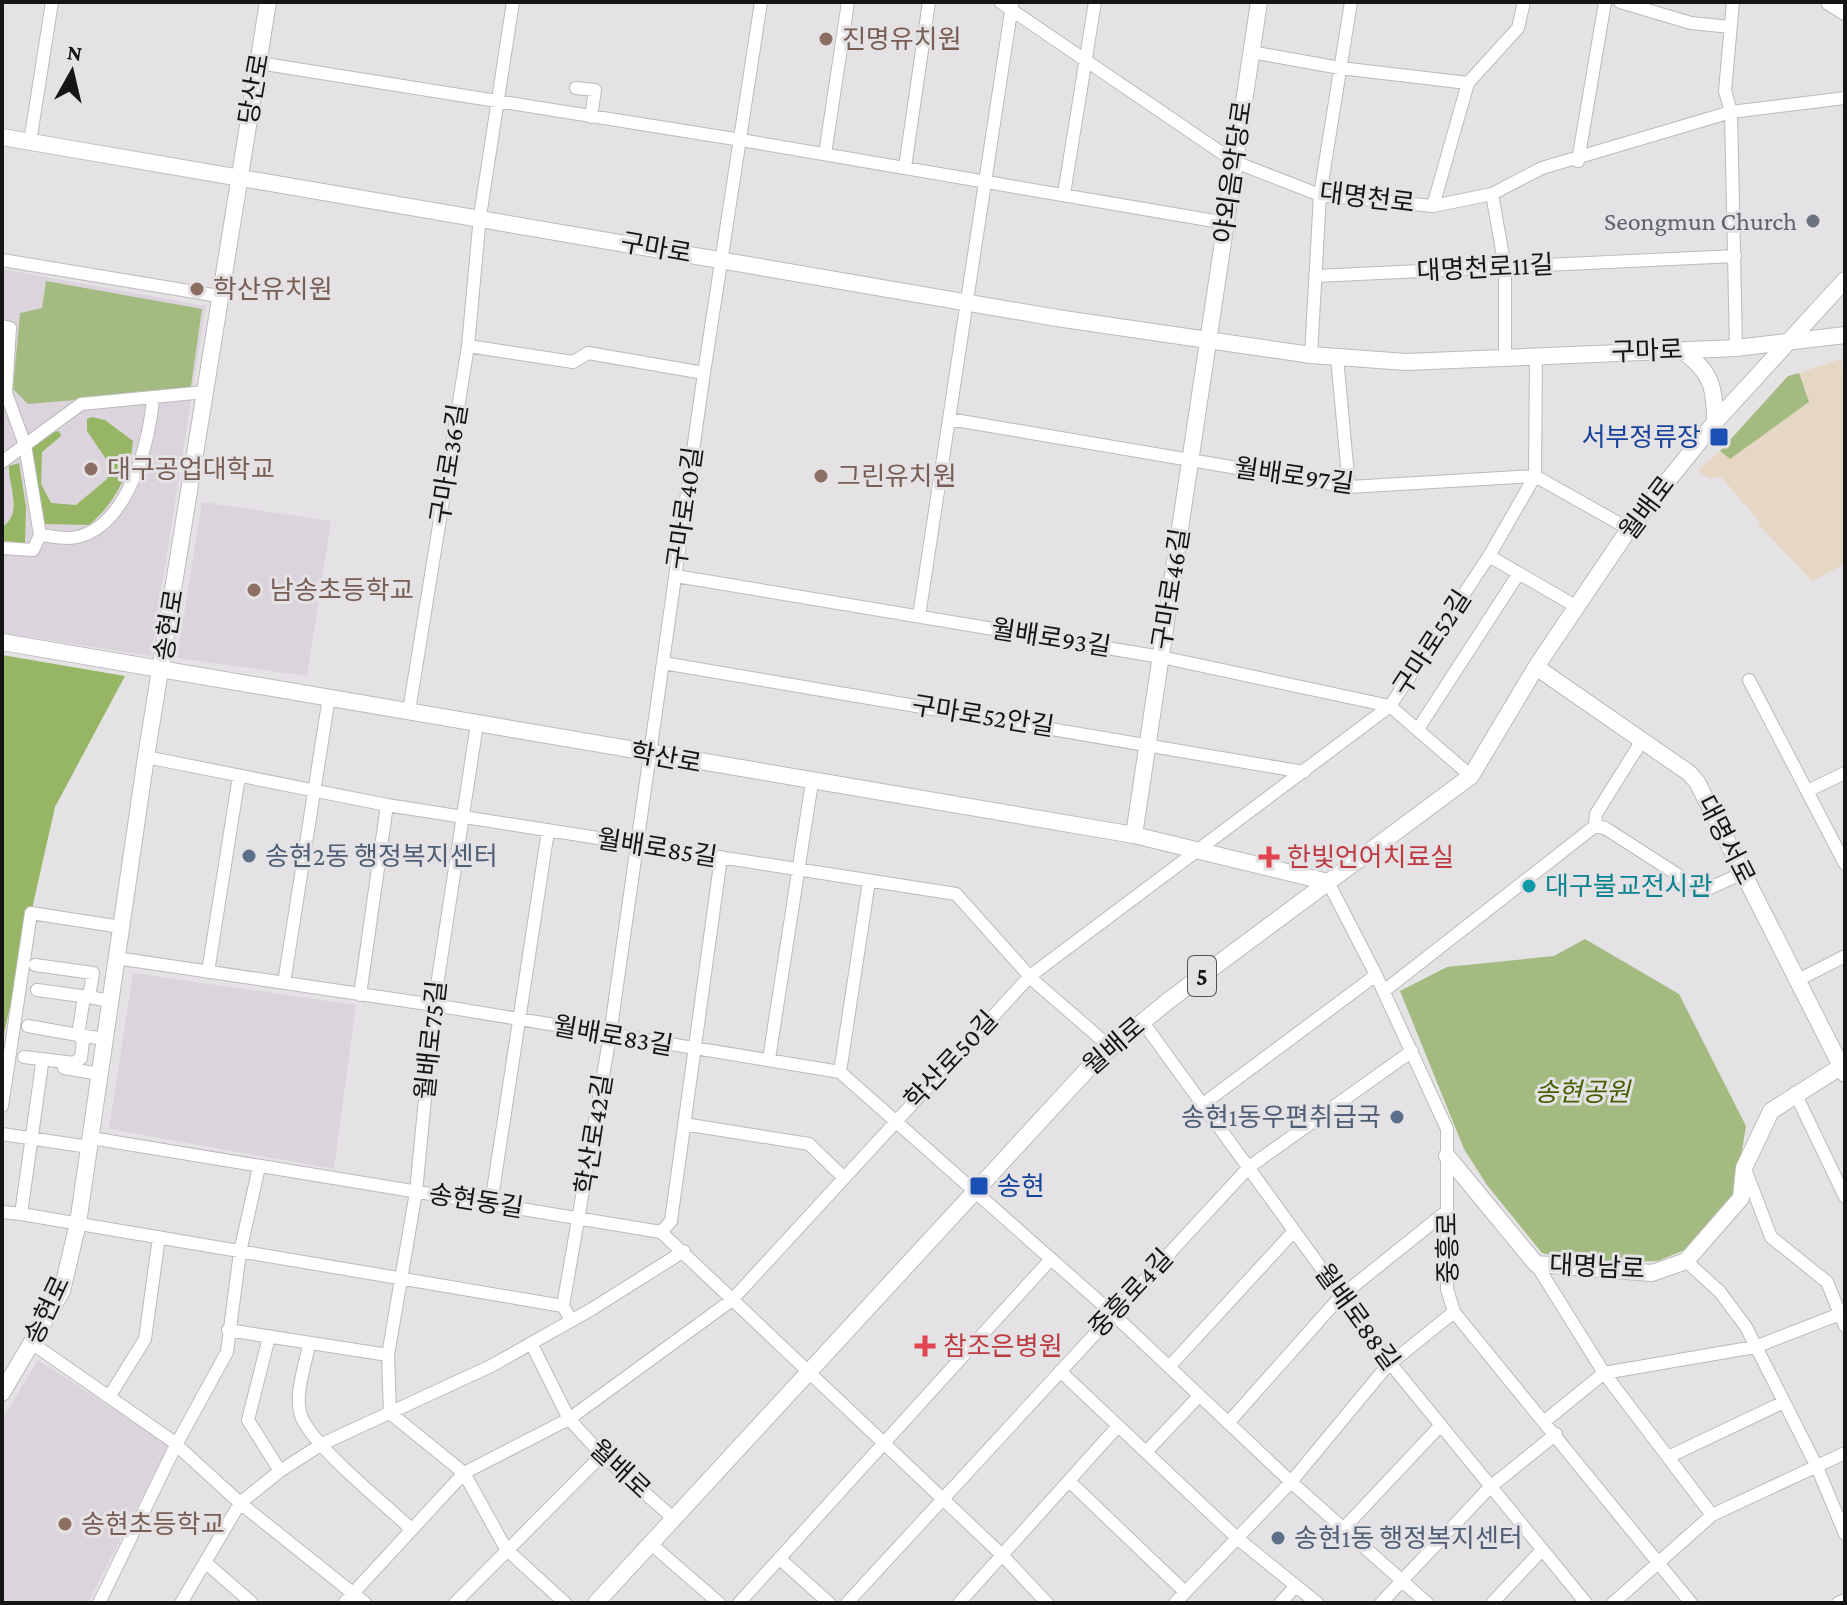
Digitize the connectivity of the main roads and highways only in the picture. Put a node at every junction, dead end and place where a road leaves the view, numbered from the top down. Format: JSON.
{"nodes":[{"id":1,"x":268,"y":2,"type":"edge"},
{"id":2,"x":1259,"y":2,"type":"edge"},
{"id":3,"x":1829,"y":2,"type":"edge"},
{"id":4,"x":1845,"y":12,"type":"edge"},
{"id":5,"x":2,"y":137,"type":"edge"},
{"id":6,"x":240,"y":176,"type":"junction"},
{"id":7,"x":1845,"y":280,"type":"edge"},
{"id":8,"x":1845,"y":335,"type":"edge"},
{"id":9,"x":1208,"y":342,"type":"junction"},
{"id":10,"x":1788,"y":342,"type":"junction"},
{"id":11,"x":1681,"y":350,"type":"junction"},
{"id":12,"x":1715,"y":422,"type":"junction"},
{"id":13,"x":2,"y":642,"type":"edge"},
{"id":14,"x":1536,"y":667,"type":"junction"},
{"id":15,"x":163,"y":669,"type":"junction"},
{"id":16,"x":1134,"y":835,"type":"junction"},
{"id":17,"x":1328,"y":882,"type":"junction"},
{"id":18,"x":1844,"y":1068,"type":"edge"},
{"id":19,"x":1447,"y":1156,"type":"road end"},
{"id":20,"x":2,"y":1393,"type":"edge"},
{"id":21,"x":596,"y":1603,"type":"edge"}],
"edges":[{"from":1,"to":6,"type":"main road","name":"당산로"},
{"from":2,"to":9,"type":"main road","name":"야외음악당로"},
{"from":3,"to":4,"type":"main road"},
{"from":5,"to":6,"type":"main road","name":"구마로"},
{"from":6,"to":9,"type":"main road","name":"구마로"},
{"from":6,"to":15,"type":"main road","name":"송현로"},
{"from":7,"to":10,"type":"main road","number":"5"},
{"from":8,"to":10,"type":"main road","name":"구마로"},
{"from":9,"to":11,"type":"main road","name":"구마로"},
{"from":9,"to":16,"type":"main road","name":"구마로46길"},
{"from":10,"to":11,"type":"main road","name":"구마로"},
{"from":10,"to":12,"type":"main road","name":"월배로","number":"5"},
{"from":11,"to":12,"type":"main road"},
{"from":12,"to":14,"type":"main road","name":"월배로","number":"5"},
{"from":13,"to":15,"type":"main road","name":"학산로"},
{"from":14,"to":17,"type":"main road","name":"월배로","number":"5"},
{"from":14,"to":18,"type":"main road","name":"대명서로"},
{"from":15,"to":16,"type":"main road","name":"학산로"},
{"from":15,"to":20,"type":"main road","name":"송현로"},
{"from":16,"to":17,"type":"main road","name":"학산로"},
{"from":17,"to":21,"type":"main road","name":"월배로","number":"5"},
{"from":18,"to":19,"type":"main road","name":"대명남로"}]}
